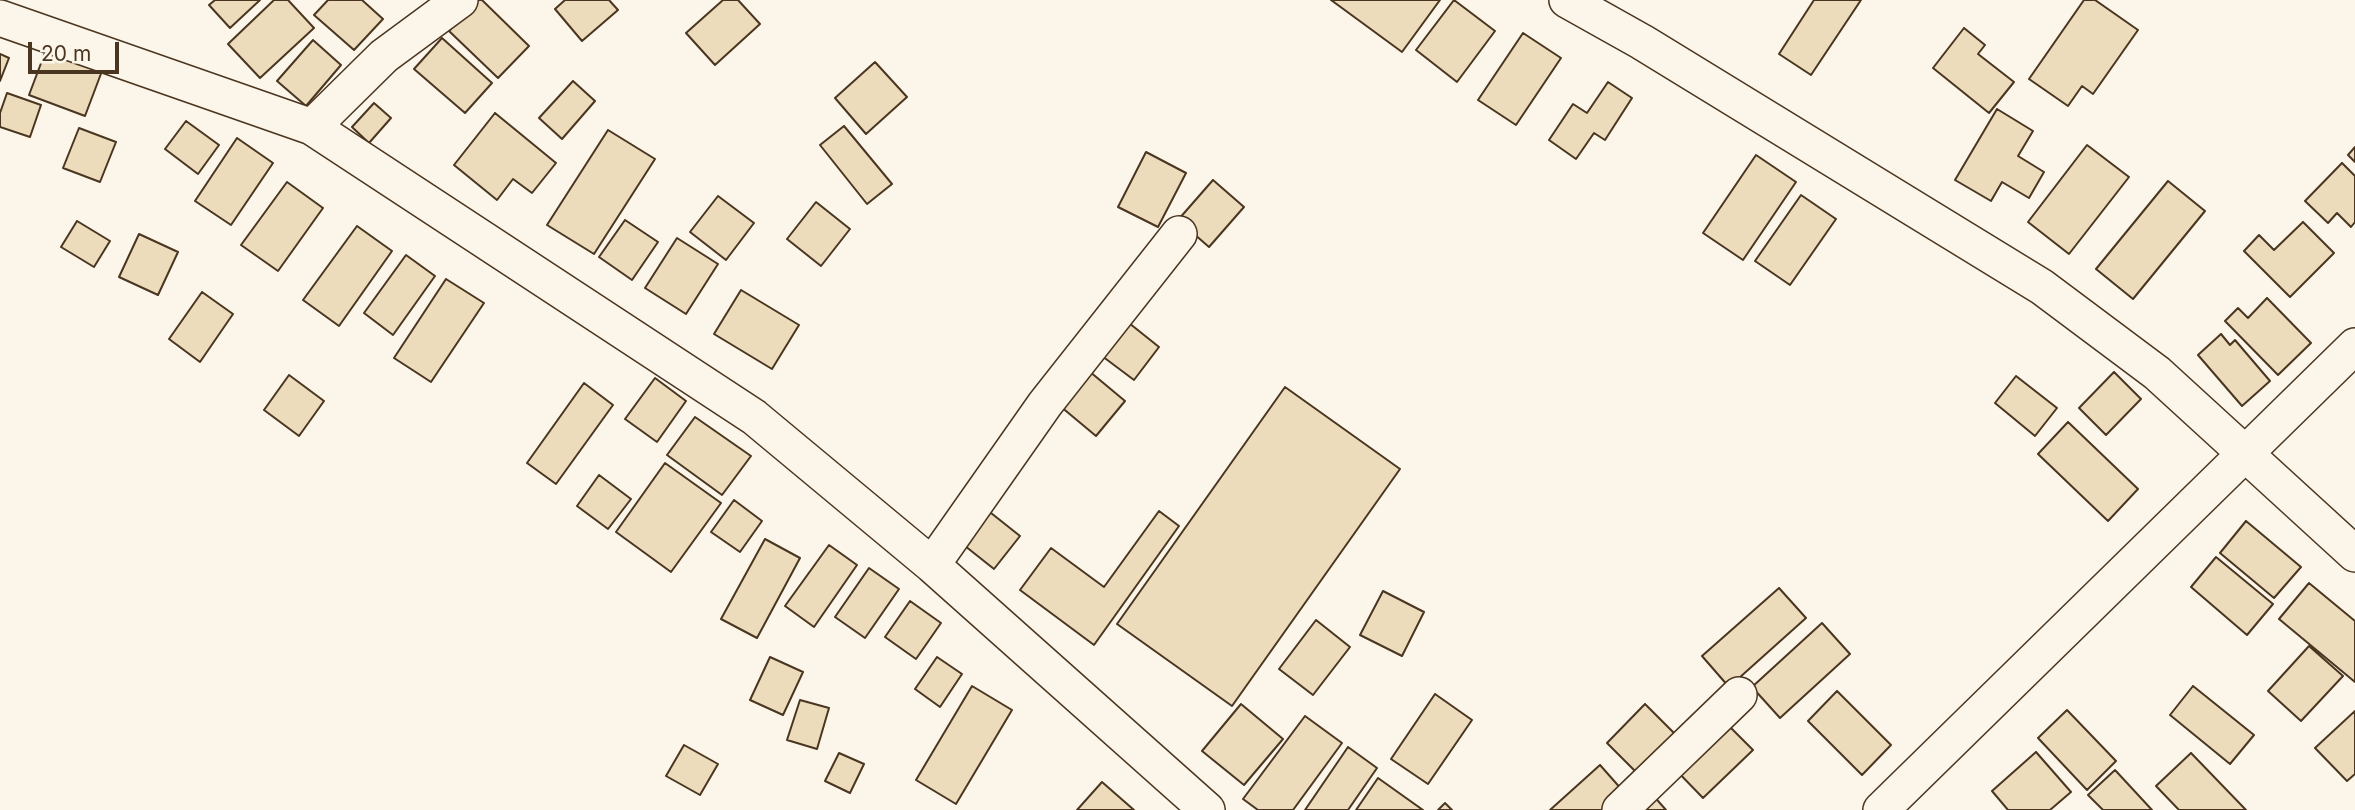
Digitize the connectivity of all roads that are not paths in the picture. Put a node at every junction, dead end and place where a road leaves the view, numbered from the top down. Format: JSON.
{"nodes":[{"id":1,"x":460,"y":0,"type":"edge"},
{"id":2,"x":1567,"y":0,"type":"edge"},
{"id":3,"x":0,"y":18,"type":"edge"},
{"id":4,"x":312,"y":127,"type":"junction"},
{"id":5,"x":1179,"y":234,"type":"dead end"},
{"id":6,"x":2355,"y":346,"type":"edge"},
{"id":7,"x":2246,"y":455,"type":"junction"},
{"id":8,"x":2355,"y":554,"type":"edge"},
{"id":9,"x":932,"y":565,"type":"junction"},
{"id":10,"x":1739,"y":695,"type":"dead end"},
{"id":11,"x":1207,"y":810,"type":"edge"},
{"id":12,"x":1620,"y":810,"type":"edge"},
{"id":13,"x":1881,"y":810,"type":"edge"}],
"edges":[{"from":1,"to":4,"type":"street"},
{"from":2,"to":7,"type":"street"},
{"from":3,"to":4,"type":"street"},
{"from":4,"to":9,"type":"street"},
{"from":5,"to":9,"type":"street"},
{"from":6,"to":7,"type":"street"},
{"from":7,"to":8,"type":"street"},
{"from":7,"to":13,"type":"street"},
{"from":9,"to":11,"type":"street"},
{"from":10,"to":12,"type":"street"}]}
